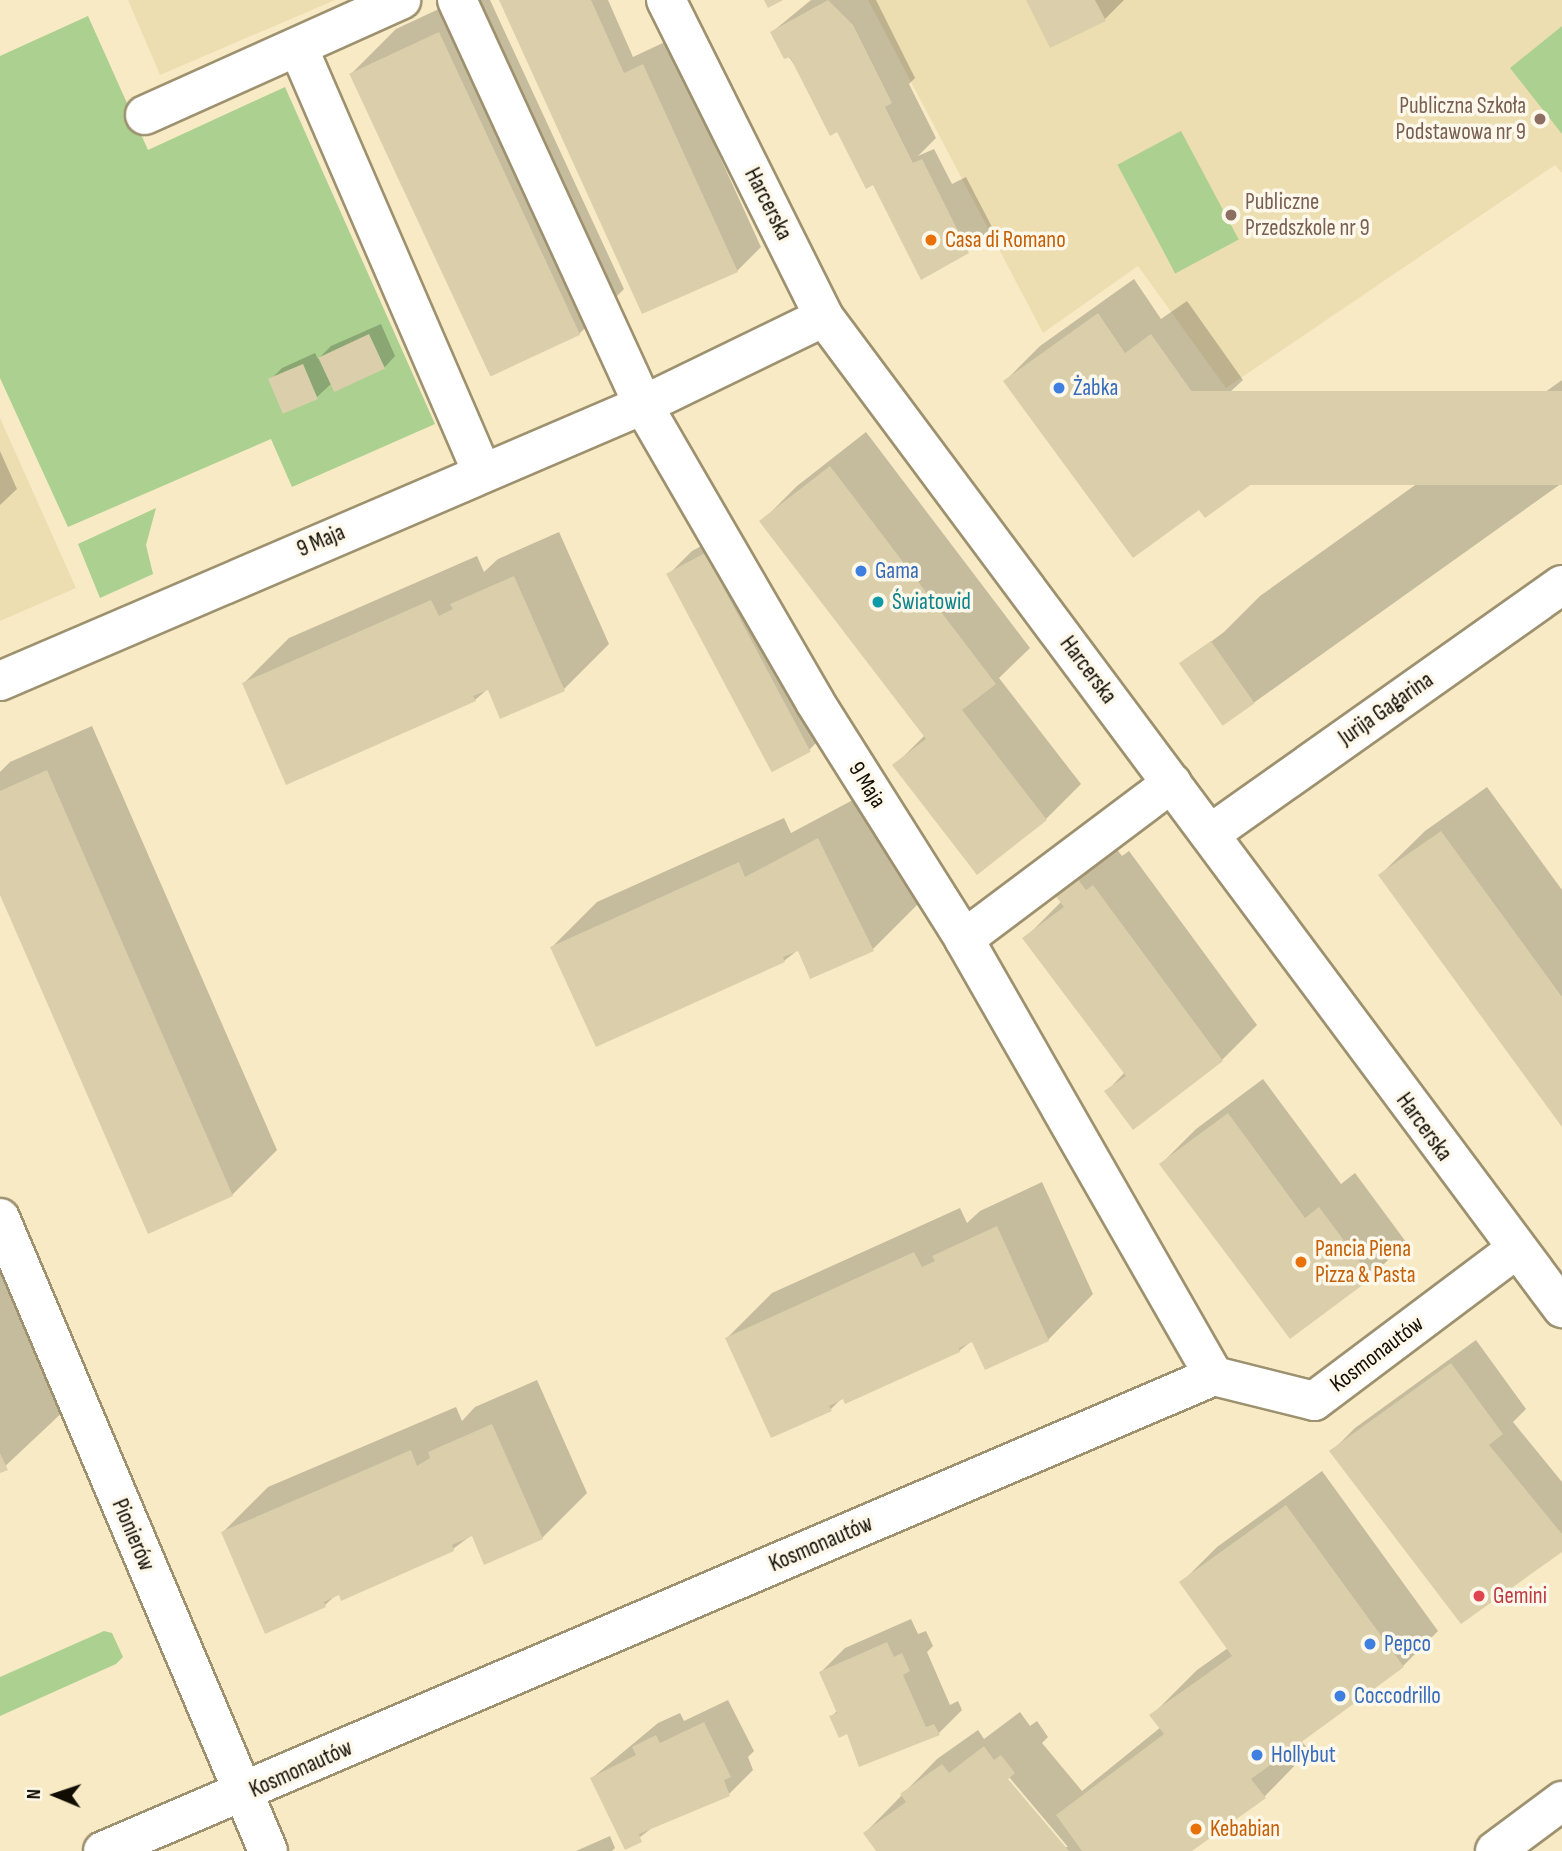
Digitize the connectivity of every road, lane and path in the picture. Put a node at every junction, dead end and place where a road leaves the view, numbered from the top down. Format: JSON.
{"nodes":[{"id":1,"x":401,"y":0,"type":"edge"},
{"id":2,"x":457,"y":0,"type":"edge"},
{"id":3,"x":666,"y":0,"type":"edge"},
{"id":4,"x":298,"y":47,"type":"junction"},
{"id":5,"x":145,"y":115,"type":"dead end"},
{"id":6,"x":824,"y":317,"type":"junction"},
{"id":7,"x":643,"y":405,"type":"junction"},
{"id":8,"x":482,"y":472,"type":"junction"},
{"id":9,"x":1562,"y":585,"type":"edge"},
{"id":10,"x":0,"y":681,"type":"edge"},
{"id":11,"x":1172,"y":783,"type":"junction"},
{"id":12,"x":1210,"y":834,"type":"junction"},
{"id":13,"x":964,"y":939,"type":"junction"},
{"id":14,"x":0,"y":1218,"type":"edge"},
{"id":15,"x":1515,"y":1250,"type":"junction"},
{"id":16,"x":1562,"y":1308,"type":"edge"},
{"id":17,"x":1214,"y":1376,"type":"junction"},
{"id":18,"x":242,"y":1795,"type":"junction"},
{"id":19,"x":1562,"y":1801,"type":"edge"},
{"id":20,"x":103,"y":1851,"type":"edge"},
{"id":21,"x":268,"y":1851,"type":"edge"},
{"id":22,"x":1495,"y":1851,"type":"edge"}],
"edges":[{"from":1,"to":4,"type":"street"},
{"from":2,"to":7,"type":"street"},
{"from":3,"to":6,"type":"street","name":"Harcerska"},
{"from":4,"to":5,"type":"street"},
{"from":4,"to":8,"type":"street"},
{"from":6,"to":7,"type":"street","name":"9 Maja"},
{"from":6,"to":11,"type":"street","name":"Harcerska"},
{"from":7,"to":8,"type":"street","name":"9 Maja"},
{"from":7,"to":13,"type":"street","name":"9 Maja"},
{"from":8,"to":10,"type":"street","name":"9 Maja"},
{"from":9,"to":12,"type":"street","name":"Jurija Gagarina"},
{"from":11,"to":12,"type":"street","name":"Harcerska"},
{"from":11,"to":13,"type":"street"},
{"from":12,"to":15,"type":"street","name":"Harcerska"},
{"from":13,"to":17,"type":"street","name":"9 Maja"},
{"from":14,"to":18,"type":"street","name":"Pionierów"},
{"from":15,"to":16,"type":"street","name":"Harcerska"},
{"from":15,"to":17,"type":"street","name":"Kosmonautów"},
{"from":17,"to":18,"type":"street","name":"Kosmonautów"},
{"from":18,"to":20,"type":"street","name":"Kosmonautów"},
{"from":18,"to":21,"type":"street","name":"Pionierów"},
{"from":19,"to":22,"type":"street"}]}
